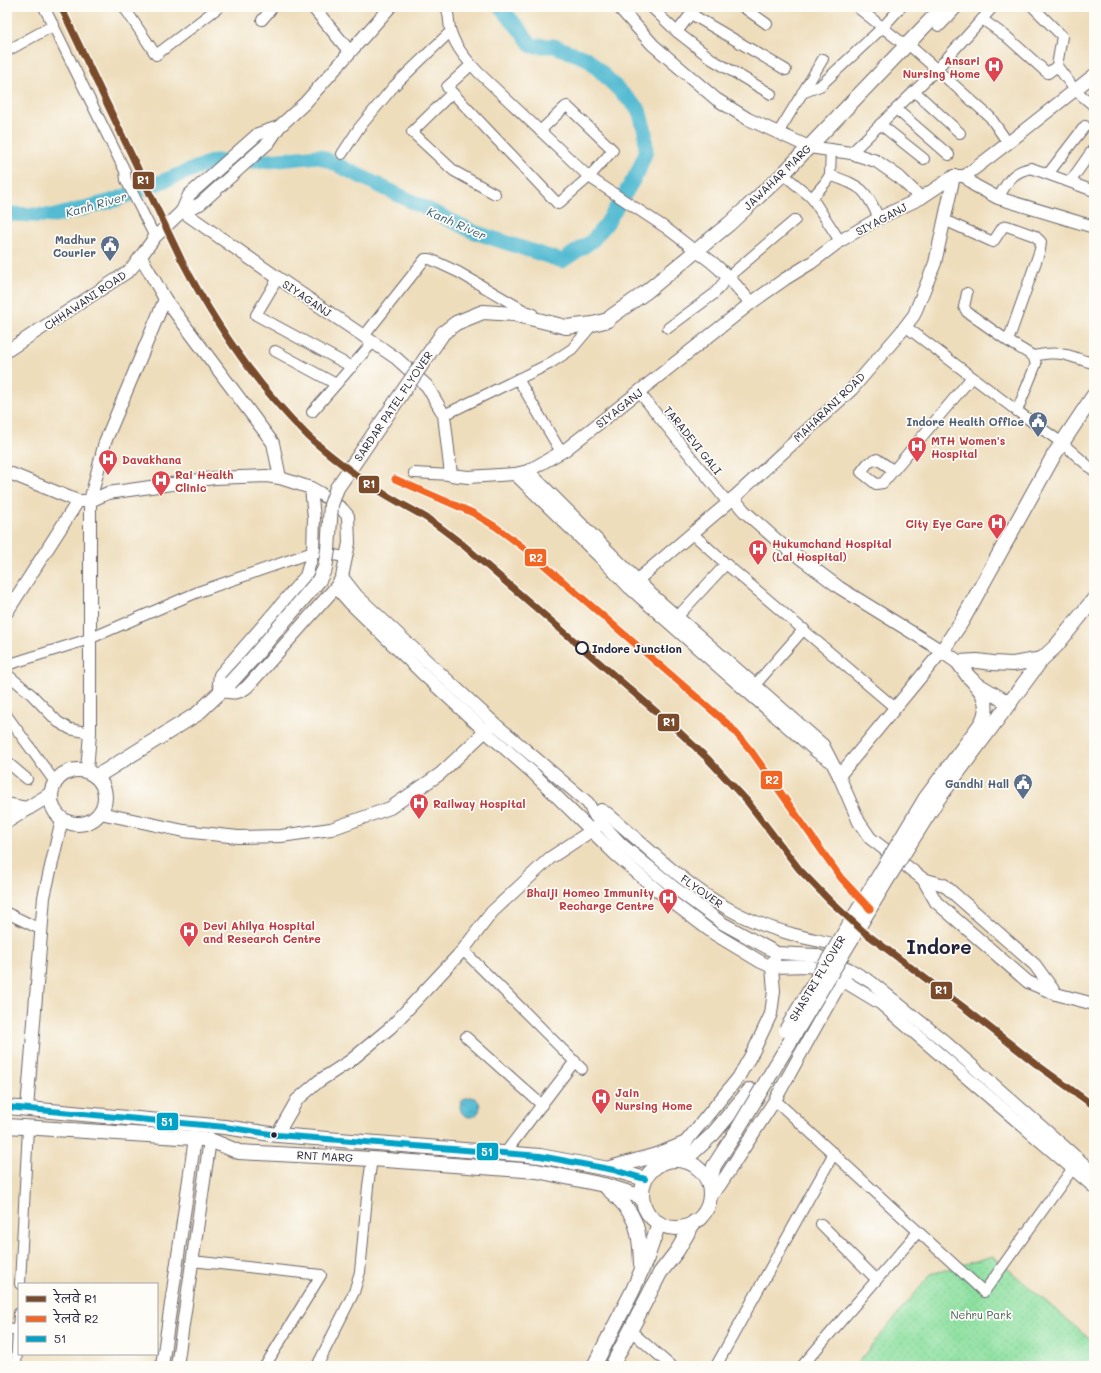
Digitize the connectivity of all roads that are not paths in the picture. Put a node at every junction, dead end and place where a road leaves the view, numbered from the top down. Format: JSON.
{"nodes":[{"id":1,"x":44,"y":7,"type":"edge"},
{"id":2,"x":124,"y":7,"type":"edge"},
{"id":3,"x":219,"y":7,"type":"edge"},
{"id":4,"x":273,"y":7,"type":"edge"},
{"id":5,"x":313,"y":7,"type":"edge"},
{"id":6,"x":390,"y":7,"type":"edge"},
{"id":7,"x":446,"y":7,"type":"edge"},
{"id":8,"x":619,"y":7,"type":"edge"},
{"id":9,"x":651,"y":7,"type":"edge"},
{"id":10,"x":743,"y":7,"type":"edge"},
{"id":11,"x":857,"y":7,"type":"edge"},
{"id":12,"x":901,"y":7,"type":"edge"},
{"id":13,"x":943,"y":7,"type":"edge"},
{"id":14,"x":955,"y":7,"type":"edge"},
{"id":15,"x":993,"y":7,"type":"edge"},
{"id":16,"x":1033,"y":7,"type":"edge"},
{"id":17,"x":694,"y":10,"type":"edge"},
{"id":18,"x":206,"y":11,"type":"edge"},
{"id":19,"x":982,"y":19,"type":"junction"},
{"id":20,"x":262,"y":20,"type":"dead end"},
{"id":21,"x":767,"y":24,"type":"dead end"},
{"id":22,"x":54,"y":25,"type":"junction"},
{"id":23,"x":883,"y":27,"type":"junction"},
{"id":24,"x":450,"y":32,"type":"junction"},
{"id":25,"x":677,"y":32,"type":"junction"},
{"id":26,"x":909,"y":46,"type":"junction"},
{"id":27,"x":7,"y":51,"type":"edge"},
{"id":28,"x":350,"y":52,"type":"junction"},
{"id":29,"x":823,"y":59,"type":"dead end"},
{"id":30,"x":471,"y":65,"type":"junction"},
{"id":31,"x":1057,"y":66,"type":"junction"},
{"id":32,"x":786,"y":70,"type":"dead end"},
{"id":33,"x":936,"y":70,"type":"junction"},
{"id":34,"x":1094,"y":75,"type":"edge"},
{"id":35,"x":1075,"y":90,"type":"junction"},
{"id":36,"x":914,"y":91,"type":"junction"},
{"id":37,"x":452,"y":93,"type":"junction"},
{"id":38,"x":802,"y":93,"type":"junction"},
{"id":39,"x":771,"y":94,"type":"dead end"},
{"id":40,"x":1094,"y":106,"type":"edge"},
{"id":41,"x":896,"y":109,"type":"junction"},
{"id":42,"x":880,"y":124,"type":"junction"},
{"id":43,"x":1085,"y":126,"type":"dead end"},
{"id":44,"x":278,"y":127,"type":"junction"},
{"id":45,"x":540,"y":131,"type":"junction"},
{"id":46,"x":778,"y":133,"type":"junction"},
{"id":47,"x":960,"y":133,"type":"dead end"},
{"id":48,"x":1008,"y":143,"type":"junction"},
{"id":49,"x":820,"y":148,"type":"junction"},
{"id":50,"x":1093,"y":152,"type":"edge"},
{"id":51,"x":851,"y":153,"type":"junction"},
{"id":52,"x":342,"y":154,"type":"dead end"},
{"id":53,"x":949,"y":155,"type":"dead end"},
{"id":54,"x":924,"y":159,"type":"dead end"},
{"id":55,"x":1048,"y":174,"type":"junction"},
{"id":56,"x":830,"y":175,"type":"junction"},
{"id":57,"x":786,"y":176,"type":"junction"},
{"id":58,"x":959,"y":176,"type":"junction"},
{"id":59,"x":589,"y":177,"type":"junction"},
{"id":60,"x":1070,"y":182,"type":"junction"},
{"id":61,"x":1094,"y":191,"type":"edge"},
{"id":62,"x":495,"y":194,"type":"dead end"},
{"id":63,"x":812,"y":198,"type":"junction"},
{"id":64,"x":921,"y":198,"type":"junction"},
{"id":65,"x":998,"y":198,"type":"junction"},
{"id":66,"x":182,"y":210,"type":"junction"},
{"id":67,"x":879,"y":218,"type":"junction"},
{"id":68,"x":795,"y":220,"type":"dead end"},
{"id":69,"x":944,"y":220,"type":"junction"},
{"id":70,"x":1094,"y":227,"type":"edge"},
{"id":71,"x":155,"y":237,"type":"junction"},
{"id":72,"x":840,"y":241,"type":"junction"},
{"id":73,"x":701,"y":254,"type":"junction"},
{"id":74,"x":141,"y":257,"type":"junction"},
{"id":75,"x":728,"y":277,"type":"junction"},
{"id":76,"x":278,"y":278,"type":"junction"},
{"id":77,"x":966,"y":293,"type":"dead end"},
{"id":78,"x":165,"y":299,"type":"junction"},
{"id":79,"x":752,"y":303,"type":"junction"},
{"id":80,"x":610,"y":318,"type":"junction"},
{"id":81,"x":593,"y":324,"type":"junction"},
{"id":82,"x":905,"y":326,"type":"junction"},
{"id":83,"x":668,"y":328,"type":"dead end"},
{"id":84,"x":368,"y":339,"type":"junction"},
{"id":85,"x":1008,"y":341,"type":"junction"},
{"id":86,"x":7,"y":351,"type":"edge"},
{"id":87,"x":275,"y":351,"type":"dead end"},
{"id":88,"x":1033,"y":356,"type":"junction"},
{"id":89,"x":1094,"y":363,"type":"edge"},
{"id":90,"x":352,"y":367,"type":"junction"},
{"id":91,"x":972,"y":377,"type":"junction"},
{"id":92,"x":518,"y":379,"type":"junction"},
{"id":93,"x":336,"y":384,"type":"junction"},
{"id":94,"x":639,"y":392,"type":"junction"},
{"id":95,"x":1094,"y":395,"type":"edge"},
{"id":96,"x":312,"y":412,"type":"dead end"},
{"id":97,"x":1016,"y":412,"type":"junction"},
{"id":98,"x":444,"y":415,"type":"junction"},
{"id":99,"x":1062,"y":443,"type":"junction"},
{"id":100,"x":561,"y":452,"type":"junction"},
{"id":101,"x":893,"y":470,"type":"dead end"},
{"id":102,"x":528,"y":471,"type":"junction"},
{"id":103,"x":1094,"y":471,"type":"edge"},
{"id":104,"x":7,"y":472,"type":"edge"},
{"id":105,"x":414,"y":473,"type":"dead end"},
{"id":106,"x":515,"y":474,"type":"junction"},
{"id":107,"x":451,"y":475,"type":"junction"},
{"id":108,"x":280,"y":478,"type":"junction"},
{"id":109,"x":311,"y":488,"type":"junction"},
{"id":110,"x":731,"y":500,"type":"junction"},
{"id":111,"x":84,"y":501,"type":"junction"},
{"id":112,"x":693,"y":534,"type":"junction"},
{"id":113,"x":313,"y":552,"type":"junction"},
{"id":114,"x":346,"y":557,"type":"junction"},
{"id":115,"x":726,"y":564,"type":"junction"},
{"id":116,"x":339,"y":582,"type":"junction"},
{"id":117,"x":633,"y":583,"type":"junction"},
{"id":118,"x":1094,"y":599,"type":"edge"},
{"id":119,"x":7,"y":612,"type":"edge"},
{"id":120,"x":678,"y":616,"type":"junction"},
{"id":121,"x":804,"y":629,"type":"junction"},
{"id":122,"x":89,"y":638,"type":"junction"},
{"id":123,"x":949,"y":656,"type":"junction"},
{"id":124,"x":1042,"y":659,"type":"junction"},
{"id":125,"x":7,"y":665,"type":"edge"},
{"id":126,"x":7,"y":674,"type":"edge"},
{"id":127,"x":975,"y":683,"type":"junction"},
{"id":128,"x":754,"y":685,"type":"junction"},
{"id":129,"x":226,"y":687,"type":"junction"},
{"id":130,"x":1010,"y":704,"type":"junction"},
{"id":131,"x":894,"y":707,"type":"junction"},
{"id":132,"x":7,"y":716,"type":"edge"},
{"id":133,"x":494,"y":723,"type":"junction"},
{"id":134,"x":982,"y":730,"type":"junction"},
{"id":135,"x":486,"y":732,"type":"junction"},
{"id":136,"x":90,"y":733,"type":"junction"},
{"id":137,"x":7,"y":762,"type":"edge"},
{"id":138,"x":831,"y":762,"type":"junction"},
{"id":139,"x":91,"y":773,"type":"junction"},
{"id":140,"x":27,"y":779,"type":"dead end"},
{"id":141,"x":841,"y":780,"type":"junction"},
{"id":142,"x":53,"y":788,"type":"junction"},
{"id":143,"x":7,"y":805,"type":"edge"},
{"id":144,"x":27,"y":809,"type":"junction"},
{"id":145,"x":100,"y":813,"type":"junction"},
{"id":146,"x":62,"y":819,"type":"junction"},
{"id":147,"x":608,"y":819,"type":"junction"},
{"id":148,"x":7,"y":821,"type":"edge"},
{"id":149,"x":590,"y":831,"type":"junction"},
{"id":150,"x":923,"y":879,"type":"junction"},
{"id":151,"x":7,"y":913,"type":"edge"},
{"id":152,"x":42,"y":930,"type":"junction"},
{"id":153,"x":836,"y":945,"type":"junction"},
{"id":154,"x":463,"y":950,"type":"junction"},
{"id":155,"x":777,"y":953,"type":"junction"},
{"id":156,"x":772,"y":967,"type":"junction"},
{"id":157,"x":849,"y":969,"type":"junction"},
{"id":158,"x":842,"y":980,"type":"junction"},
{"id":159,"x":1056,"y":994,"type":"junction"},
{"id":160,"x":1094,"y":1004,"type":"edge"},
{"id":161,"x":898,"y":1010,"type":"junction"},
{"id":162,"x":466,"y":1037,"type":"dead end"},
{"id":163,"x":775,"y":1100,"type":"junction"},
{"id":164,"x":542,"y":1105,"type":"junction"},
{"id":165,"x":7,"y":1107,"type":"edge"},
{"id":166,"x":27,"y":1109,"type":"junction"},
{"id":167,"x":7,"y":1126,"type":"edge"},
{"id":168,"x":28,"y":1128,"type":"junction"},
{"id":169,"x":277,"y":1135,"type":"junction"},
{"id":170,"x":194,"y":1142,"type":"junction"},
{"id":171,"x":684,"y":1144,"type":"junction"},
{"id":172,"x":209,"y":1145,"type":"junction"},
{"id":173,"x":505,"y":1153,"type":"junction"},
{"id":174,"x":834,"y":1153,"type":"junction"},
{"id":175,"x":372,"y":1159,"type":"junction"},
{"id":176,"x":677,"y":1160,"type":"junction"},
{"id":177,"x":1076,"y":1164,"type":"junction"},
{"id":178,"x":608,"y":1169,"type":"junction"},
{"id":179,"x":1094,"y":1173,"type":"edge"},
{"id":180,"x":645,"y":1179,"type":"junction"},
{"id":181,"x":604,"y":1185,"type":"junction"},
{"id":182,"x":1094,"y":1187,"type":"edge"},
{"id":183,"x":709,"y":1192,"type":"junction"},
{"id":184,"x":642,"y":1197,"type":"junction"},
{"id":185,"x":694,"y":1222,"type":"junction"},
{"id":186,"x":659,"y":1223,"type":"junction"},
{"id":187,"x":821,"y":1224,"type":"dead end"},
{"id":188,"x":918,"y":1232,"type":"junction"},
{"id":189,"x":192,"y":1261,"type":"junction"},
{"id":190,"x":642,"y":1270,"type":"junction"},
{"id":191,"x":876,"y":1279,"type":"junction"},
{"id":192,"x":20,"y":1283,"type":"edge"},
{"id":193,"x":7,"y":1328,"type":"edge"},
{"id":194,"x":18,"y":1330,"type":"edge"},
{"id":195,"x":631,"y":1331,"type":"junction"},
{"id":196,"x":16,"y":1366,"type":"edge"},
{"id":197,"x":162,"y":1366,"type":"edge"},
{"id":198,"x":177,"y":1366,"type":"edge"},
{"id":199,"x":265,"y":1366,"type":"edge"},
{"id":200,"x":317,"y":1366,"type":"edge"},
{"id":201,"x":594,"y":1366,"type":"edge"},
{"id":202,"x":612,"y":1366,"type":"edge"},
{"id":203,"x":671,"y":1366,"type":"edge"},
{"id":204,"x":716,"y":1366,"type":"edge"},
{"id":205,"x":802,"y":1366,"type":"edge"}],
"edges":[{"from":1,"to":22,"type":"street"},
{"from":2,"to":18,"type":"street"},
{"from":3,"to":18,"type":"street"},
{"from":4,"to":20,"type":"street"},
{"from":5,"to":28,"type":"street"},
{"from":6,"to":28,"type":"street"},
{"from":7,"to":24,"type":"street"},
{"from":8,"to":46,"type":"street"},
{"from":9,"to":25,"type":"street"},
{"from":10,"to":21,"type":"street"},
{"from":11,"to":23,"type":"street"},
{"from":12,"to":23,"type":"street"},
{"from":13,"to":26,"type":"main road","name":"JAWAHAR MARG"},
{"from":14,"to":26,"type":"main road"},
{"from":15,"to":19,"type":"street"},
{"from":16,"to":31,"type":"street"},
{"from":17,"to":25,"type":"street"},
{"from":17,"to":32,"type":"street"},
{"from":19,"to":31,"type":"street"},
{"from":19,"to":33,"type":"street"},
{"from":22,"to":27,"type":"street"},
{"from":22,"to":71,"type":"street"},
{"from":23,"to":26,"type":"street"},
{"from":23,"to":38,"type":"street"},
{"from":24,"to":30,"type":"street"},
{"from":24,"to":52,"type":"street"},
{"from":25,"to":39,"type":"street"},
{"from":26,"to":33,"type":"street"},
{"from":26,"to":49,"type":"main road","name":"JAWAHAR MARG"},
{"from":28,"to":44,"type":"street"},
{"from":29,"to":38,"type":"street"},
{"from":30,"to":37,"type":"street"},
{"from":30,"to":45,"type":"street"},
{"from":31,"to":35,"type":"street"},
{"from":33,"to":36,"type":"street"},
{"from":33,"to":48,"type":"street"},
{"from":34,"to":35,"type":"street","name":"SIYAGANJ"},
{"from":35,"to":40,"type":"street"},
{"from":35,"to":48,"type":"street","name":"SIYAGANJ"},
{"from":36,"to":41,"type":"street"},
{"from":36,"to":47,"type":"street"},
{"from":37,"to":59,"type":"street"},
{"from":37,"to":62,"type":"street"},
{"from":38,"to":46,"type":"street"},
{"from":41,"to":42,"type":"street"},
{"from":41,"to":53,"type":"street"},
{"from":42,"to":51,"type":"street"},
{"from":42,"to":54,"type":"street"},
{"from":43,"to":55,"type":"street"},
{"from":44,"to":66,"type":"street","name":"CHHAWANI ROAD"},
{"from":44,"to":66,"type":"street"},
{"from":45,"to":59,"type":"street"},
{"from":45,"to":59,"type":"street"},
{"from":46,"to":49,"type":"street"},
{"from":48,"to":58,"type":"street","name":"SIYAGANJ"},
{"from":49,"to":51,"type":"street"},
{"from":49,"to":56,"type":"street"},
{"from":49,"to":57,"type":"main road","name":"JAWAHAR MARG"},
{"from":50,"to":60,"type":"street"},
{"from":51,"to":64,"type":"street"},
{"from":55,"to":60,"type":"street"},
{"from":55,"to":65,"type":"street"},
{"from":56,"to":63,"type":"street"},
{"from":56,"to":67,"type":"street"},
{"from":57,"to":63,"type":"street"},
{"from":57,"to":73,"type":"main road","name":"JAWAHAR MARG"},
{"from":58,"to":64,"type":"street","name":"SIYAGANJ"},
{"from":58,"to":65,"type":"street"},
{"from":58,"to":69,"type":"street","name":"MAHARANI ROAD"},
{"from":59,"to":73,"type":"street"},
{"from":60,"to":61,"type":"street"},
{"from":63,"to":72,"type":"street"},
{"from":64,"to":67,"type":"street","name":"SIYAGANJ"},
{"from":65,"to":70,"type":"street"},
{"from":66,"to":71,"type":"street","name":"CHHAWANI ROAD"},
{"from":66,"to":76,"type":"street","name":"SIYAGANJ"},
{"from":67,"to":72,"type":"street","name":"SIYAGANJ"},
{"from":68,"to":75,"type":"street"},
{"from":69,"to":82,"type":"street","name":"MAHARANI ROAD"},
{"from":69,"to":85,"type":"street"},
{"from":71,"to":74,"type":"street","name":"CHHAWANI ROAD"},
{"from":72,"to":79,"type":"street","name":"SIYAGANJ"},
{"from":73,"to":75,"type":"street"},
{"from":73,"to":80,"type":"main road","name":"JAWAHAR MARG"},
{"from":74,"to":78,"type":"street"},
{"from":74,"to":86,"type":"street","name":"CHHAWANI ROAD"},
{"from":75,"to":79,"type":"street"},
{"from":75,"to":83,"type":"street"},
{"from":76,"to":84,"type":"street","name":"SIYAGANJ"},
{"from":76,"to":90,"type":"street"},
{"from":77,"to":85,"type":"street"},
{"from":78,"to":108,"type":"street"},
{"from":78,"to":111,"type":"street"},
{"from":79,"to":94,"type":"street","name":"SIYAGANJ"},
{"from":80,"to":81,"type":"main road"},
{"from":80,"to":84,"type":"street"},
{"from":81,"to":92,"type":"street"},
{"from":81,"to":129,"type":"main road","name":"SARDAR PATEL FLYOVER","bridge":true},
{"from":82,"to":91,"type":"street"},
{"from":82,"to":110,"type":"street","name":"MAHARANI ROAD"},
{"from":84,"to":90,"type":"street"},
{"from":84,"to":98,"type":"street","name":"SIYAGANJ"},
{"from":85,"to":88,"type":"street"},
{"from":87,"to":93,"type":"street"},
{"from":88,"to":89,"type":"street"},
{"from":88,"to":97,"type":"street"},
{"from":90,"to":93,"type":"street"},
{"from":91,"to":97,"type":"street"},
{"from":91,"to":101,"type":"street"},
{"from":92,"to":98,"type":"street"},
{"from":92,"to":100,"type":"street"},
{"from":93,"to":96,"type":"street"},
{"from":94,"to":100,"type":"street","name":"SIYAGANJ"},
{"from":94,"to":110,"type":"street","name":"TARADEVI GALI"},
{"from":95,"to":99,"type":"main road"},
{"from":97,"to":99,"type":"street"},
{"from":98,"to":107,"type":"street","name":"SIYAGANJ"},
{"from":99,"to":103,"type":"street"},
{"from":99,"to":123,"type":"main road"},
{"from":100,"to":102,"type":"street","name":"SIYAGANJ"},
{"from":102,"to":106,"type":"street","name":"SIYAGANJ"},
{"from":102,"to":117,"type":"street"},
{"from":104,"to":111,"type":"street"},
{"from":105,"to":107,"type":"street"},
{"from":106,"to":107,"type":"street","name":"SIYAGANJ"},
{"from":106,"to":117,"type":"street"},
{"from":108,"to":109,"type":"street"},
{"from":108,"to":111,"type":"street"},
{"from":109,"to":113,"type":"street"},
{"from":109,"to":114,"type":"street"},
{"from":110,"to":112,"type":"street","name":"MAHARANI ROAD"},
{"from":110,"to":123,"type":"street"},
{"from":111,"to":119,"type":"street"},
{"from":111,"to":122,"type":"street"},
{"from":112,"to":115,"type":"street"},
{"from":112,"to":117,"type":"street","name":"MAHARANI ROAD"},
{"from":113,"to":114,"type":"street"},
{"from":113,"to":122,"type":"street"},
{"from":113,"to":129,"type":"street"},
{"from":114,"to":116,"type":"street"},
{"from":115,"to":120,"type":"street"},
{"from":115,"to":121,"type":"street"},
{"from":116,"to":129,"type":"street"},
{"from":116,"to":133,"type":"street","name":"FLYOVER"},
{"from":116,"to":135,"type":"street"},
{"from":117,"to":120,"type":"street"},
{"from":117,"to":138,"type":"street"},
{"from":118,"to":124,"type":"main road","name":"SHASTRI FLYOVER"},
{"from":120,"to":128,"type":"street"},
{"from":121,"to":128,"type":"street"},
{"from":121,"to":131,"type":"street"},
{"from":122,"to":125,"type":"street"},
{"from":122,"to":136,"type":"street"},
{"from":123,"to":124,"type":"main road"},
{"from":123,"to":127,"type":"main road"},
{"from":123,"to":131,"type":"street"},
{"from":123,"to":141,"type":"street"},
{"from":124,"to":130,"type":"main road","name":"SHASTRI FLYOVER"},
{"from":126,"to":136,"type":"street"},
{"from":127,"to":130,"type":"main road"},
{"from":127,"to":134,"type":"main road","name":"SHASTRI FLYOVER"},
{"from":128,"to":138,"type":"street"},
{"from":129,"to":139,"type":"main road","name":"SARDAR PATEL FLYOVER"},
{"from":130,"to":134,"type":"main road","name":"SHASTRI FLYOVER"},
{"from":131,"to":141,"type":"street"},
{"from":132,"to":142,"type":"street"},
{"from":133,"to":135,"type":"street"},
{"from":133,"to":147,"type":"street","name":"FLYOVER"},
{"from":134,"to":153,"type":"main road","name":"SHASTRI FLYOVER","bridge":true},
{"from":134,"to":183,"type":"main road","name":"SHASTRI FLYOVER","bridge":true},
{"from":135,"to":145,"type":"street"},
{"from":135,"to":149,"type":"street"},
{"from":136,"to":139,"type":"street"},
{"from":137,"to":140,"type":"street"},
{"from":138,"to":141,"type":"street"},
{"from":139,"to":142,"type":"main road"},
{"from":139,"to":145,"type":"main road"},
{"from":141,"to":150,"type":"street"},
{"from":142,"to":144,"type":"main road"},
{"from":142,"to":146,"type":"main road"},
{"from":143,"to":144,"type":"main road"},
{"from":144,"to":148,"type":"main road"},
{"from":145,"to":146,"type":"main road"},
{"from":146,"to":152,"type":"street"},
{"from":147,"to":149,"type":"street"},
{"from":147,"to":153,"type":"street","name":"FLYOVER"},
{"from":147,"to":155,"type":"street"},
{"from":149,"to":154,"type":"street"},
{"from":149,"to":156,"type":"street"},
{"from":150,"to":159,"type":"street"},
{"from":150,"to":159,"type":"street"},
{"from":151,"to":152,"type":"street"},
{"from":152,"to":166,"type":"street"},
{"from":153,"to":176,"type":"main road","name":"SHASTRI FLYOVER","bridge":true},
{"from":154,"to":164,"type":"street"},
{"from":154,"to":169,"type":"street"},
{"from":155,"to":156,"type":"street"},
{"from":155,"to":157,"type":"street"},
{"from":156,"to":158,"type":"street"},
{"from":156,"to":171,"type":"street"},
{"from":157,"to":158,"type":"street"},
{"from":157,"to":161,"type":"street"},
{"from":158,"to":161,"type":"street"},
{"from":158,"to":163,"type":"street"},
{"from":159,"to":160,"type":"street"},
{"from":161,"to":177,"type":"street"},
{"from":162,"to":164,"type":"street"},
{"from":163,"to":174,"type":"street"},
{"from":163,"to":183,"type":"street"},
{"from":164,"to":173,"type":"street"},
{"from":165,"to":166,"type":"main road","name":"RNT MARG"},
{"from":166,"to":169,"type":"main road","name":"RNT MARG"},
{"from":167,"to":168,"type":"main road","name":"RNT MARG"},
{"from":168,"to":170,"type":"main road","name":"RNT MARG"},
{"from":168,"to":192,"type":"street"},
{"from":169,"to":173,"type":"main road","name":"RNT MARG"},
{"from":170,"to":172,"type":"main road","name":"RNT MARG"},
{"from":170,"to":197,"type":"street"},
{"from":171,"to":176,"type":"street"},
{"from":171,"to":178,"type":"main road"},
{"from":172,"to":175,"type":"main road","name":"RNT MARG"},
{"from":172,"to":189,"type":"street"},
{"from":173,"to":178,"type":"main road","name":"RNT MARG"},
{"from":174,"to":188,"type":"street"},
{"from":174,"to":204,"type":"street"},
{"from":175,"to":181,"type":"main road","name":"RNT MARG"},
{"from":175,"to":200,"type":"street"},
{"from":176,"to":180,"type":"main road"},
{"from":176,"to":183,"type":"main road"},
{"from":177,"to":179,"type":"street"},
{"from":177,"to":182,"type":"street"},
{"from":177,"to":188,"type":"street"},
{"from":178,"to":180,"type":"main road","name":"RNT MARG"},
{"from":180,"to":184,"type":"main road"},
{"from":181,"to":184,"type":"main road","name":"RNT MARG"},
{"from":181,"to":190,"type":"main road"},
{"from":183,"to":185,"type":"main road"},
{"from":184,"to":186,"type":"main road"},
{"from":185,"to":186,"type":"main road"},
{"from":185,"to":195,"type":"main road"},
{"from":186,"to":190,"type":"main road"},
{"from":187,"to":191,"type":"street"},
{"from":188,"to":191,"type":"street"},
{"from":189,"to":198,"type":"street"},
{"from":189,"to":199,"type":"street"},
{"from":190,"to":201,"type":"main road"},
{"from":191,"to":205,"type":"street"},
{"from":193,"to":194,"type":"street"},
{"from":194,"to":196,"type":"street"},
{"from":195,"to":202,"type":"main road"},
{"from":195,"to":203,"type":"street"}]}
